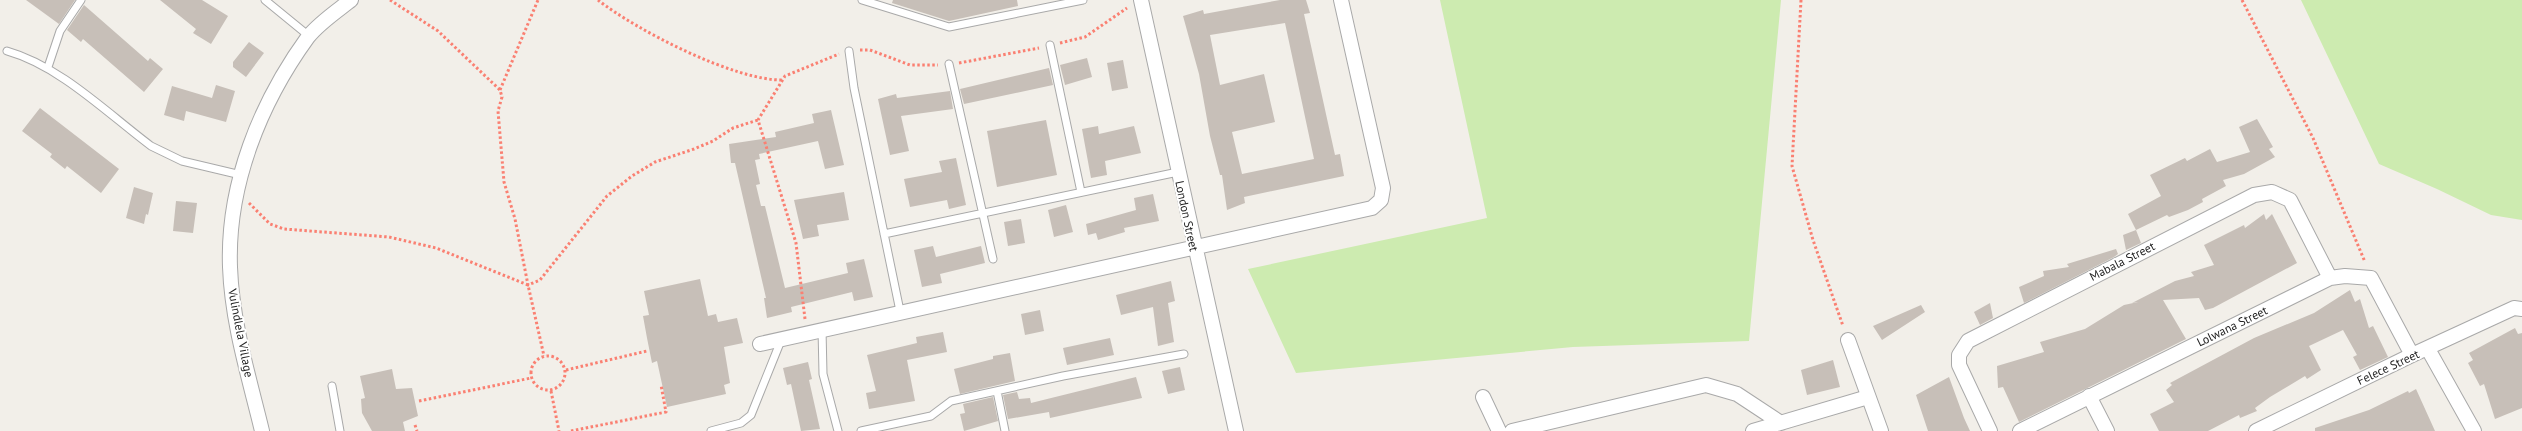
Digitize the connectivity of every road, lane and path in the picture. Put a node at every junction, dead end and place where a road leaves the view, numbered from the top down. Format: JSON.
{"nodes":[{"id":1,"x":81,"y":0,"type":"edge"},
{"id":2,"x":265,"y":0,"type":"edge"},
{"id":3,"x":351,"y":0,"type":"edge"},
{"id":4,"x":390,"y":0,"type":"edge"},
{"id":5,"x":538,"y":0,"type":"edge"},
{"id":6,"x":598,"y":0,"type":"edge"},
{"id":7,"x":862,"y":0,"type":"edge"},
{"id":8,"x":1084,"y":0,"type":"edge"},
{"id":9,"x":1341,"y":0,"type":"edge"},
{"id":10,"x":1801,"y":0,"type":"edge"},
{"id":11,"x":2242,"y":0,"type":"edge"},
{"id":12,"x":1141,"y":2,"type":"edge"},
{"id":13,"x":309,"y":36,"type":"junction"},
{"id":14,"x":1050,"y":45,"type":"junction"},
{"id":15,"x":7,"y":50,"type":"dead end"},
{"id":16,"x":849,"y":51,"type":"junction"},
{"id":17,"x":949,"y":64,"type":"junction"},
{"id":18,"x":48,"y":67,"type":"junction"},
{"id":19,"x":783,"y":80,"type":"junction"},
{"id":20,"x":500,"y":90,"type":"junction"},
{"id":21,"x":758,"y":120,"type":"junction"},
{"id":22,"x":1178,"y":172,"type":"junction"},
{"id":23,"x":241,"y":175,"type":"junction"},
{"id":24,"x":238,"y":192,"type":"junction"},
{"id":25,"x":1081,"y":192,"type":"junction"},
{"id":26,"x":982,"y":213,"type":"junction"},
{"id":27,"x":884,"y":234,"type":"junction"},
{"id":28,"x":1194,"y":247,"type":"junction"},
{"id":29,"x":993,"y":259,"type":"dead end"},
{"id":30,"x":2330,"y":278,"type":"junction"},
{"id":31,"x":2371,"y":278,"type":"junction"},
{"id":32,"x":528,"y":285,"type":"junction"},
{"id":33,"x":2522,"y":308,"type":"edge"},
{"id":34,"x":900,"y":311,"type":"junction"},
{"id":35,"x":822,"y":329,"type":"junction"},
{"id":36,"x":807,"y":333,"type":"junction"},
{"id":37,"x":782,"y":338,"type":"junction"},
{"id":38,"x":1848,"y":340,"type":"joint"},
{"id":39,"x":760,"y":344,"type":"dead end"},
{"id":40,"x":2428,"y":349,"type":"junction"},
{"id":41,"x":647,"y":352,"type":"dead end"},
{"id":42,"x":1184,"y":354,"type":"dead end"},
{"id":43,"x":2412,"y":355,"type":"junction"},
{"id":44,"x":544,"y":356,"type":"junction"},
{"id":45,"x":566,"y":370,"type":"junction"},
{"id":46,"x":531,"y":378,"type":"junction"},
{"id":47,"x":332,"y":386,"type":"dead end"},
{"id":48,"x":661,"y":386,"type":"dead end"},
{"id":49,"x":551,"y":391,"type":"junction"},
{"id":50,"x":997,"y":391,"type":"junction"},
{"id":51,"x":1483,"y":396,"type":"dead end"},
{"id":52,"x":2089,"y":396,"type":"junction"},
{"id":53,"x":1868,"y":397,"type":"junction"},
{"id":54,"x":419,"y":401,"type":"dead end"},
{"id":55,"x":1781,"y":423,"type":"junction"},
{"id":56,"x":415,"y":425,"type":"dead end"},
{"id":57,"x":262,"y":431,"type":"edge"},
{"id":58,"x":340,"y":431,"type":"edge"},
{"id":59,"x":417,"y":431,"type":"edge"},
{"id":60,"x":559,"y":431,"type":"edge"},
{"id":61,"x":571,"y":431,"type":"edge"},
{"id":62,"x":711,"y":431,"type":"edge"},
{"id":63,"x":838,"y":431,"type":"edge"},
{"id":64,"x":861,"y":431,"type":"edge"},
{"id":65,"x":1005,"y":431,"type":"edge"},
{"id":66,"x":1236,"y":431,"type":"edge"},
{"id":67,"x":1499,"y":431,"type":"edge"},
{"id":68,"x":1512,"y":431,"type":"edge"},
{"id":69,"x":1753,"y":431,"type":"edge"},
{"id":70,"x":1881,"y":431,"type":"edge"},
{"id":71,"x":1990,"y":431,"type":"edge"},
{"id":72,"x":2020,"y":431,"type":"edge"},
{"id":73,"x":2107,"y":431,"type":"edge"},
{"id":74,"x":2256,"y":431,"type":"edge"},
{"id":75,"x":2474,"y":431,"type":"edge"}],
"edges":[{"from":1,"to":18,"type":"lane"},
{"from":2,"to":13,"type":"lane"},
{"from":3,"to":13,"type":"street","name":"Vulindlela Village"},
{"from":4,"to":20,"type":"path"},
{"from":5,"to":20,"type":"path"},
{"from":6,"to":19,"type":"path"},
{"from":7,"to":8,"type":"lane"},
{"from":9,"to":28,"type":"street"},
{"from":10,"to":38,"type":"path"},
{"from":11,"to":31,"type":"path"},
{"from":12,"to":14,"type":"path"},
{"from":12,"to":22,"type":"street","name":"London Street"},
{"from":13,"to":23,"type":"street","name":"Vulindlela Village"},
{"from":14,"to":17,"type":"path"},
{"from":14,"to":25,"type":"lane"},
{"from":15,"to":18,"type":"lane"},
{"from":16,"to":17,"type":"path"},
{"from":16,"to":19,"type":"path"},
{"from":16,"to":27,"type":"lane"},
{"from":17,"to":26,"type":"lane"},
{"from":18,"to":23,"type":"lane"},
{"from":19,"to":21,"type":"path"},
{"from":20,"to":32,"type":"path"},
{"from":21,"to":32,"type":"path"},
{"from":21,"to":36,"type":"path"},
{"from":22,"to":25,"type":"lane"},
{"from":22,"to":28,"type":"street","name":"London Street"},
{"from":23,"to":24,"type":"street","name":"Vulindlela Village"},
{"from":24,"to":32,"type":"path"},
{"from":24,"to":57,"type":"street","name":"Vulindlela Village"},
{"from":25,"to":26,"type":"lane"},
{"from":26,"to":27,"type":"lane"},
{"from":26,"to":29,"type":"lane"},
{"from":27,"to":34,"type":"lane"},
{"from":28,"to":34,"type":"street"},
{"from":28,"to":66,"type":"street","name":"London Street"},
{"from":30,"to":31,"type":"street","name":"Lolwana Street"},
{"from":30,"to":52,"type":"street","name":"Lolwana Street"},
{"from":30,"to":71,"type":"street","name":"Mabala Street"},
{"from":31,"to":43,"type":"street"},
{"from":32,"to":44,"type":"path"},
{"from":33,"to":40,"type":"street","name":"Felece Street"},
{"from":34,"to":35,"type":"street"},
{"from":35,"to":36,"type":"street"},
{"from":35,"to":63,"type":"lane"},
{"from":36,"to":37,"type":"street"},
{"from":37,"to":39,"type":"street"},
{"from":37,"to":62,"type":"lane"},
{"from":38,"to":53,"type":"street"},
{"from":40,"to":43,"type":"street","name":"Felece Street"},
{"from":40,"to":75,"type":"street"},
{"from":41,"to":45,"type":"path"},
{"from":42,"to":50,"type":"lane"},
{"from":43,"to":74,"type":"street","name":"Felece Street"},
{"from":44,"to":45,"type":"path"},
{"from":44,"to":46,"type":"path"},
{"from":45,"to":49,"type":"path"},
{"from":46,"to":49,"type":"path"},
{"from":46,"to":54,"type":"path"},
{"from":47,"to":58,"type":"lane"},
{"from":48,"to":61,"type":"path"},
{"from":49,"to":60,"type":"path"},
{"from":50,"to":64,"type":"lane"},
{"from":50,"to":65,"type":"lane"},
{"from":51,"to":67,"type":"street"},
{"from":52,"to":72,"type":"street","name":"Lolwana Street"},
{"from":52,"to":73,"type":"street"},
{"from":53,"to":55,"type":"street"},
{"from":53,"to":70,"type":"street"},
{"from":55,"to":68,"type":"street"},
{"from":55,"to":69,"type":"street"},
{"from":56,"to":59,"type":"path"}]}
